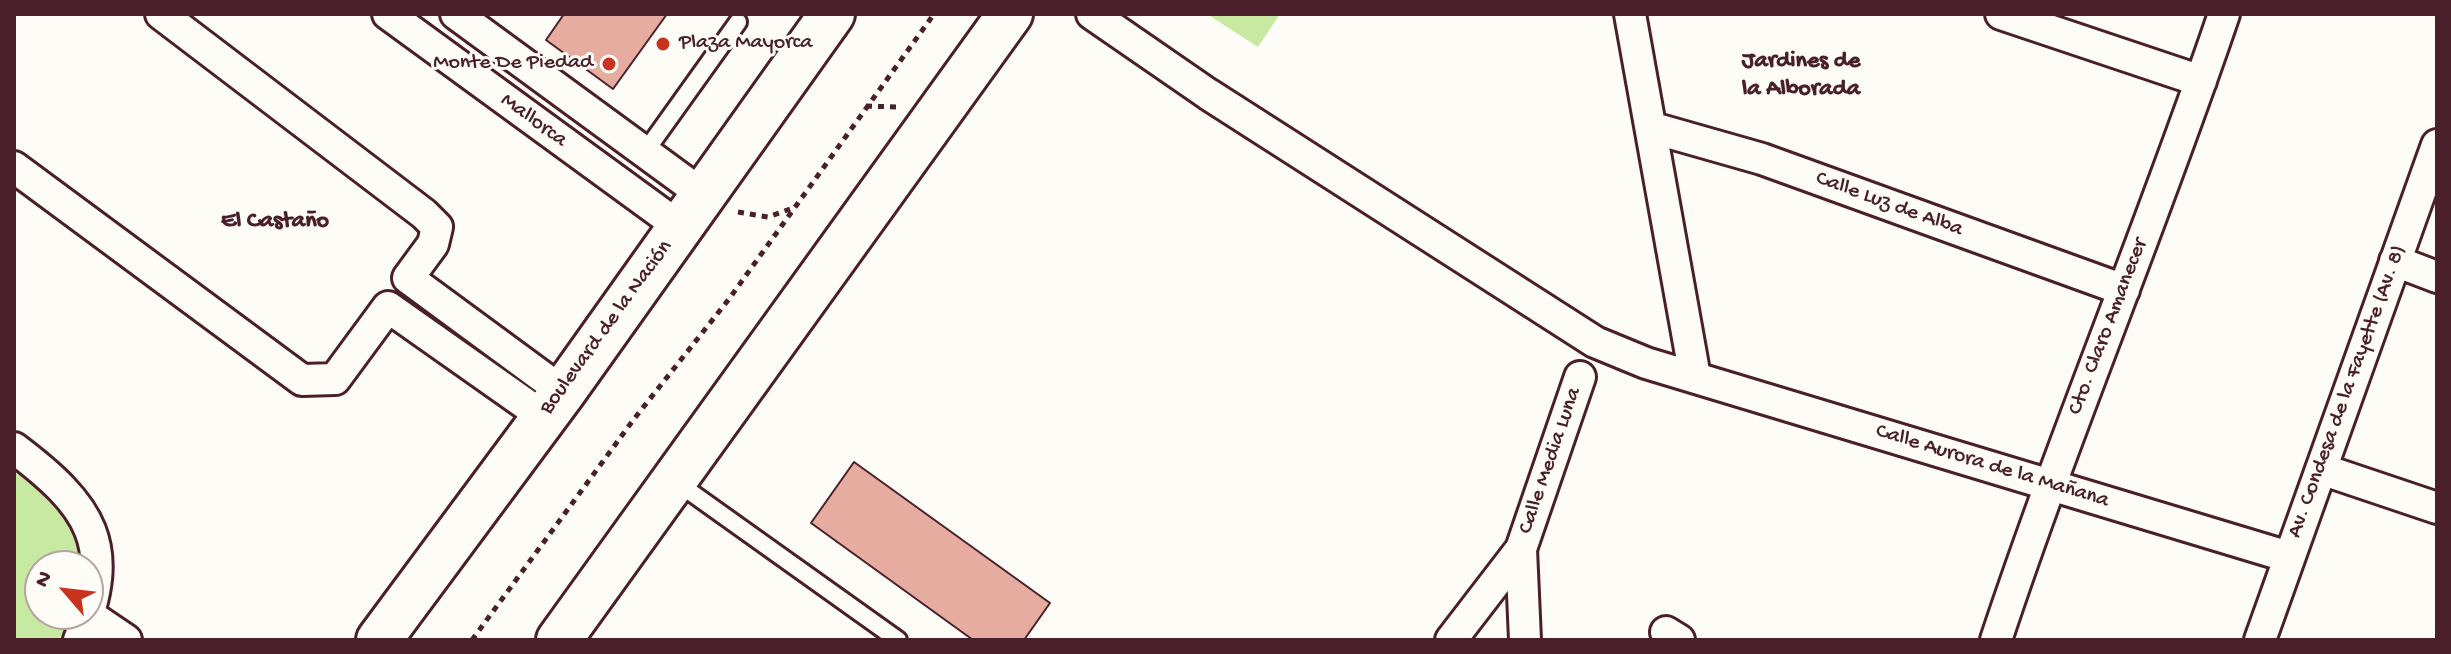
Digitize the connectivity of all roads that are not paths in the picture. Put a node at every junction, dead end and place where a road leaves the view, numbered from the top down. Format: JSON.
{"nodes":[{"id":1,"x":161,"y":14,"type":"edge"},
{"id":2,"x":388,"y":14,"type":"edge"},
{"id":3,"x":456,"y":14,"type":"edge"},
{"id":4,"x":832,"y":14,"type":"edge"},
{"id":5,"x":1010,"y":14,"type":"edge"},
{"id":6,"x":1092,"y":14,"type":"edge"},
{"id":7,"x":1630,"y":14,"type":"edge"},
{"id":8,"x":2001,"y":14,"type":"edge"},
{"id":9,"x":2224,"y":14,"type":"edge"},
{"id":10,"x":738,"y":22,"type":"dead end"},
{"id":11,"x":2201,"y":81,"type":"junction"},
{"id":12,"x":1653,"y":128,"type":"junction"},
{"id":13,"x":2437,"y":145,"type":"edge"},
{"id":14,"x":645,"y":152,"type":"junction"},
{"id":15,"x":14,"y":167,"type":"edge"},
{"id":16,"x":691,"y":210,"type":"junction"},
{"id":17,"x":2395,"y":261,"type":"junction"},
{"id":18,"x":2437,"y":277,"type":"edge"},
{"id":19,"x":2124,"y":290,"type":"junction"},
{"id":20,"x":1580,"y":377,"type":"dead end"},
{"id":21,"x":1695,"y":377,"type":"junction"},
{"id":22,"x":553,"y":404,"type":"junction"},
{"id":23,"x":14,"y":448,"type":"edge"},
{"id":24,"x":2321,"y":469,"type":"junction"},
{"id":25,"x":674,"y":480,"type":"junction"},
{"id":26,"x":2048,"y":484,"type":"junction"},
{"id":27,"x":2437,"y":508,"type":"edge"},
{"id":28,"x":1521,"y":549,"type":"junction"},
{"id":29,"x":96,"y":550,"type":"edge"},
{"id":30,"x":2289,"y":557,"type":"junction"},
{"id":31,"x":91,"y":630,"type":"edge"},
{"id":32,"x":126,"y":640,"type":"edge"},
{"id":33,"x":379,"y":640,"type":"edge"},
{"id":34,"x":559,"y":640,"type":"edge"},
{"id":35,"x":898,"y":640,"type":"edge"},
{"id":36,"x":1451,"y":640,"type":"edge"},
{"id":37,"x":1525,"y":640,"type":"edge"},
{"id":38,"x":1996,"y":640,"type":"edge"},
{"id":39,"x":2260,"y":640,"type":"edge"}],
"edges":[{"from":1,"to":22,"type":"street"},
{"from":2,"to":16,"type":"street","name":"Mallorca"},
{"from":3,"to":14,"type":"street","name":"Mallorca"},
{"from":4,"to":16,"type":"main road","name":"Boulevard de la Nación"},
{"from":5,"to":25,"type":"main road"},
{"from":6,"to":21,"type":"street","name":"Calle Aurora de la Mañana"},
{"from":7,"to":12,"type":"street"},
{"from":8,"to":11,"type":"street"},
{"from":9,"to":11,"type":"street","name":"Cto. Claro Amanecer"},
{"from":10,"to":14,"type":"lane"},
{"from":11,"to":19,"type":"street","name":"Cto. Claro Amanecer"},
{"from":12,"to":19,"type":"street","name":"Calle Luz de Alba"},
{"from":12,"to":21,"type":"street"},
{"from":13,"to":17,"type":"street","name":"Av. Condesa de la Fayette (Av. 8)"},
{"from":14,"to":16,"type":"street","name":"Mallorca"},
{"from":15,"to":22,"type":"street"},
{"from":16,"to":22,"type":"main road","name":"Boulevard de la Nación"},
{"from":17,"to":18,"type":"street"},
{"from":17,"to":24,"type":"street","name":"Av. Condesa de la Fayette (Av. 8)"},
{"from":19,"to":26,"type":"street","name":"Cto. Claro Amanecer"},
{"from":20,"to":28,"type":"street","name":"Calle Media Luna"},
{"from":21,"to":26,"type":"street","name":"Calle Aurora de la Mañana"},
{"from":22,"to":33,"type":"main road","name":"Boulevard de la Nación"},
{"from":23,"to":29,"type":"street"},
{"from":24,"to":27,"type":"street"},
{"from":24,"to":30,"type":"street","name":"Av. Condesa de la Fayette (Av. 8)"},
{"from":25,"to":34,"type":"main road"},
{"from":25,"to":35,"type":"lane"},
{"from":26,"to":30,"type":"street","name":"Calle Aurora de la Mañana"},
{"from":26,"to":38,"type":"street","name":"Cto. Claro Amanecer"},
{"from":28,"to":36,"type":"street"},
{"from":28,"to":37,"type":"street","name":"Calle Media Luna"},
{"from":30,"to":39,"type":"street","name":"Av. Condesa de la Fayette (Av. 8)"},
{"from":31,"to":32,"type":"street"}]}
